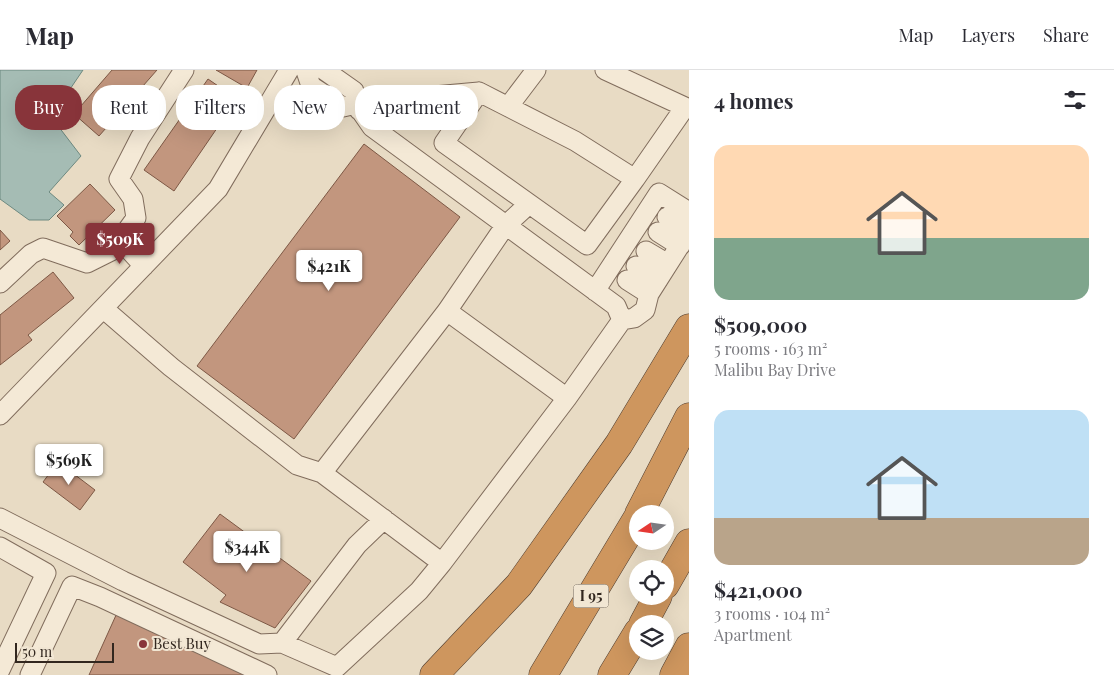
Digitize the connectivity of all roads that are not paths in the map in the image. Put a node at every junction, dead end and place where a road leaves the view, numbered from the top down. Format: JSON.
{"nodes":[{"id":1,"x":184,"y":70,"type":"edge"},
{"id":2,"x":308,"y":70,"type":"edge"},
{"id":3,"x":536,"y":70,"type":"edge"},
{"id":4,"x":605,"y":70,"type":"edge"},
{"id":5,"x":479,"y":92,"type":"joint"},
{"id":6,"x":355,"y":95,"type":"edge"},
{"id":7,"x":508,"y":107,"type":"junction"},
{"id":8,"x":376,"y":130,"type":"edge"},
{"id":9,"x":635,"y":179,"type":"junction"},
{"id":10,"x":529,"y":204,"type":"junction"},
{"id":11,"x":689,"y":212,"type":"edge"},
{"id":12,"x":653,"y":218,"type":"junction"},
{"id":13,"x":505,"y":226,"type":"junction"},
{"id":14,"x":686,"y":236,"type":"edge"},
{"id":15,"x":120,"y":240,"type":"junction"},
{"id":16,"x":587,"y":245,"type":"junction"},
{"id":17,"x":627,"y":259,"type":"junction"},
{"id":18,"x":144,"y":266,"type":"junction"},
{"id":19,"x":568,"y":272,"type":"junction"},
{"id":20,"x":658,"y":279,"type":"junction"},
{"id":21,"x":0,"y":283,"type":"edge"},
{"id":22,"x":595,"y":291,"type":"junction"},
{"id":23,"x":104,"y":309,"type":"junction"},
{"id":24,"x":447,"y":311,"type":"junction"},
{"id":25,"x":622,"y":320,"type":"junction"},
{"id":26,"x":689,"y":328,"type":"edge"},
{"id":27,"x":567,"y":398,"type":"junction"},
{"id":28,"x":0,"y":416,"type":"edge"},
{"id":29,"x":689,"y":416,"type":"edge"},
{"id":30,"x":322,"y":473,"type":"junction"},
{"id":31,"x":643,"y":505,"type":"edge"},
{"id":32,"x":0,"y":518,"type":"edge"},
{"id":33,"x":384,"y":519,"type":"junction"},
{"id":34,"x":629,"y":530,"type":"edge"},
{"id":35,"x":42,"y":541,"type":"junction"},
{"id":36,"x":689,"y":543,"type":"edge"},
{"id":37,"x":4,"y":549,"type":"edge"},
{"id":38,"x":442,"y":563,"type":"junction"},
{"id":39,"x":31,"y":564,"type":"junction"},
{"id":40,"x":674,"y":569,"type":"edge"},
{"id":41,"x":282,"y":642,"type":"junction"},
{"id":42,"x":629,"y":647,"type":"edge"},
{"id":43,"x":689,"y":647,"type":"edge"},
{"id":44,"x":1,"y":663,"type":"edge"},
{"id":45,"x":30,"y":675,"type":"edge"},
{"id":46,"x":268,"y":675,"type":"edge"},
{"id":47,"x":434,"y":675,"type":"edge"},
{"id":48,"x":543,"y":675,"type":"edge"},
{"id":49,"x":612,"y":675,"type":"edge"},
{"id":50,"x":674,"y":675,"type":"edge"}],
"edges":[{"from":1,"to":15,"type":"street"},
{"from":2,"to":6,"type":"street"},
{"from":2,"to":18,"type":"street"},
{"from":3,"to":7,"type":"street"},
{"from":4,"to":9,"type":"street"},
{"from":5,"to":7,"type":"street"},
{"from":5,"to":10,"type":"street"},
{"from":7,"to":9,"type":"street"},
{"from":8,"to":13,"type":"street"},
{"from":9,"to":16,"type":"street"},
{"from":10,"to":13,"type":"street"},
{"from":10,"to":16,"type":"street"},
{"from":11,"to":12,"type":"street"},
{"from":12,"to":14,"type":"street"},
{"from":12,"to":17,"type":"street"},
{"from":13,"to":19,"type":"street"},
{"from":13,"to":24,"type":"street"},
{"from":14,"to":20,"type":"street"},
{"from":15,"to":18,"type":"street"},
{"from":15,"to":21,"type":"street"},
{"from":16,"to":19,"type":"street"},
{"from":17,"to":20,"type":"street"},
{"from":17,"to":20,"type":"street"},
{"from":17,"to":22,"type":"street"},
{"from":18,"to":23,"type":"street"},
{"from":19,"to":22,"type":"street"},
{"from":20,"to":25,"type":"street"},
{"from":22,"to":25,"type":"street"},
{"from":23,"to":28,"type":"street"},
{"from":23,"to":30,"type":"street"},
{"from":24,"to":27,"type":"street"},
{"from":24,"to":30,"type":"street"},
{"from":25,"to":27,"type":"street"},
{"from":26,"to":47,"type":"highway"},
{"from":27,"to":38,"type":"street"},
{"from":29,"to":31,"type":"highway","number":"I 95"},
{"from":30,"to":33,"type":"street"},
{"from":32,"to":35,"type":"street"},
{"from":33,"to":38,"type":"street"},
{"from":33,"to":41,"type":"street"},
{"from":34,"to":48,"type":"highway","number":"I 95"},
{"from":35,"to":39,"type":"street"},
{"from":35,"to":41,"type":"street"},
{"from":36,"to":40,"type":"highway"},
{"from":37,"to":39,"type":"street"},
{"from":38,"to":41,"type":"street"},
{"from":39,"to":44,"type":"street"},
{"from":42,"to":49,"type":"highway"},
{"from":43,"to":50,"type":"highway"},
{"from":45,"to":46,"type":"street"}]}
